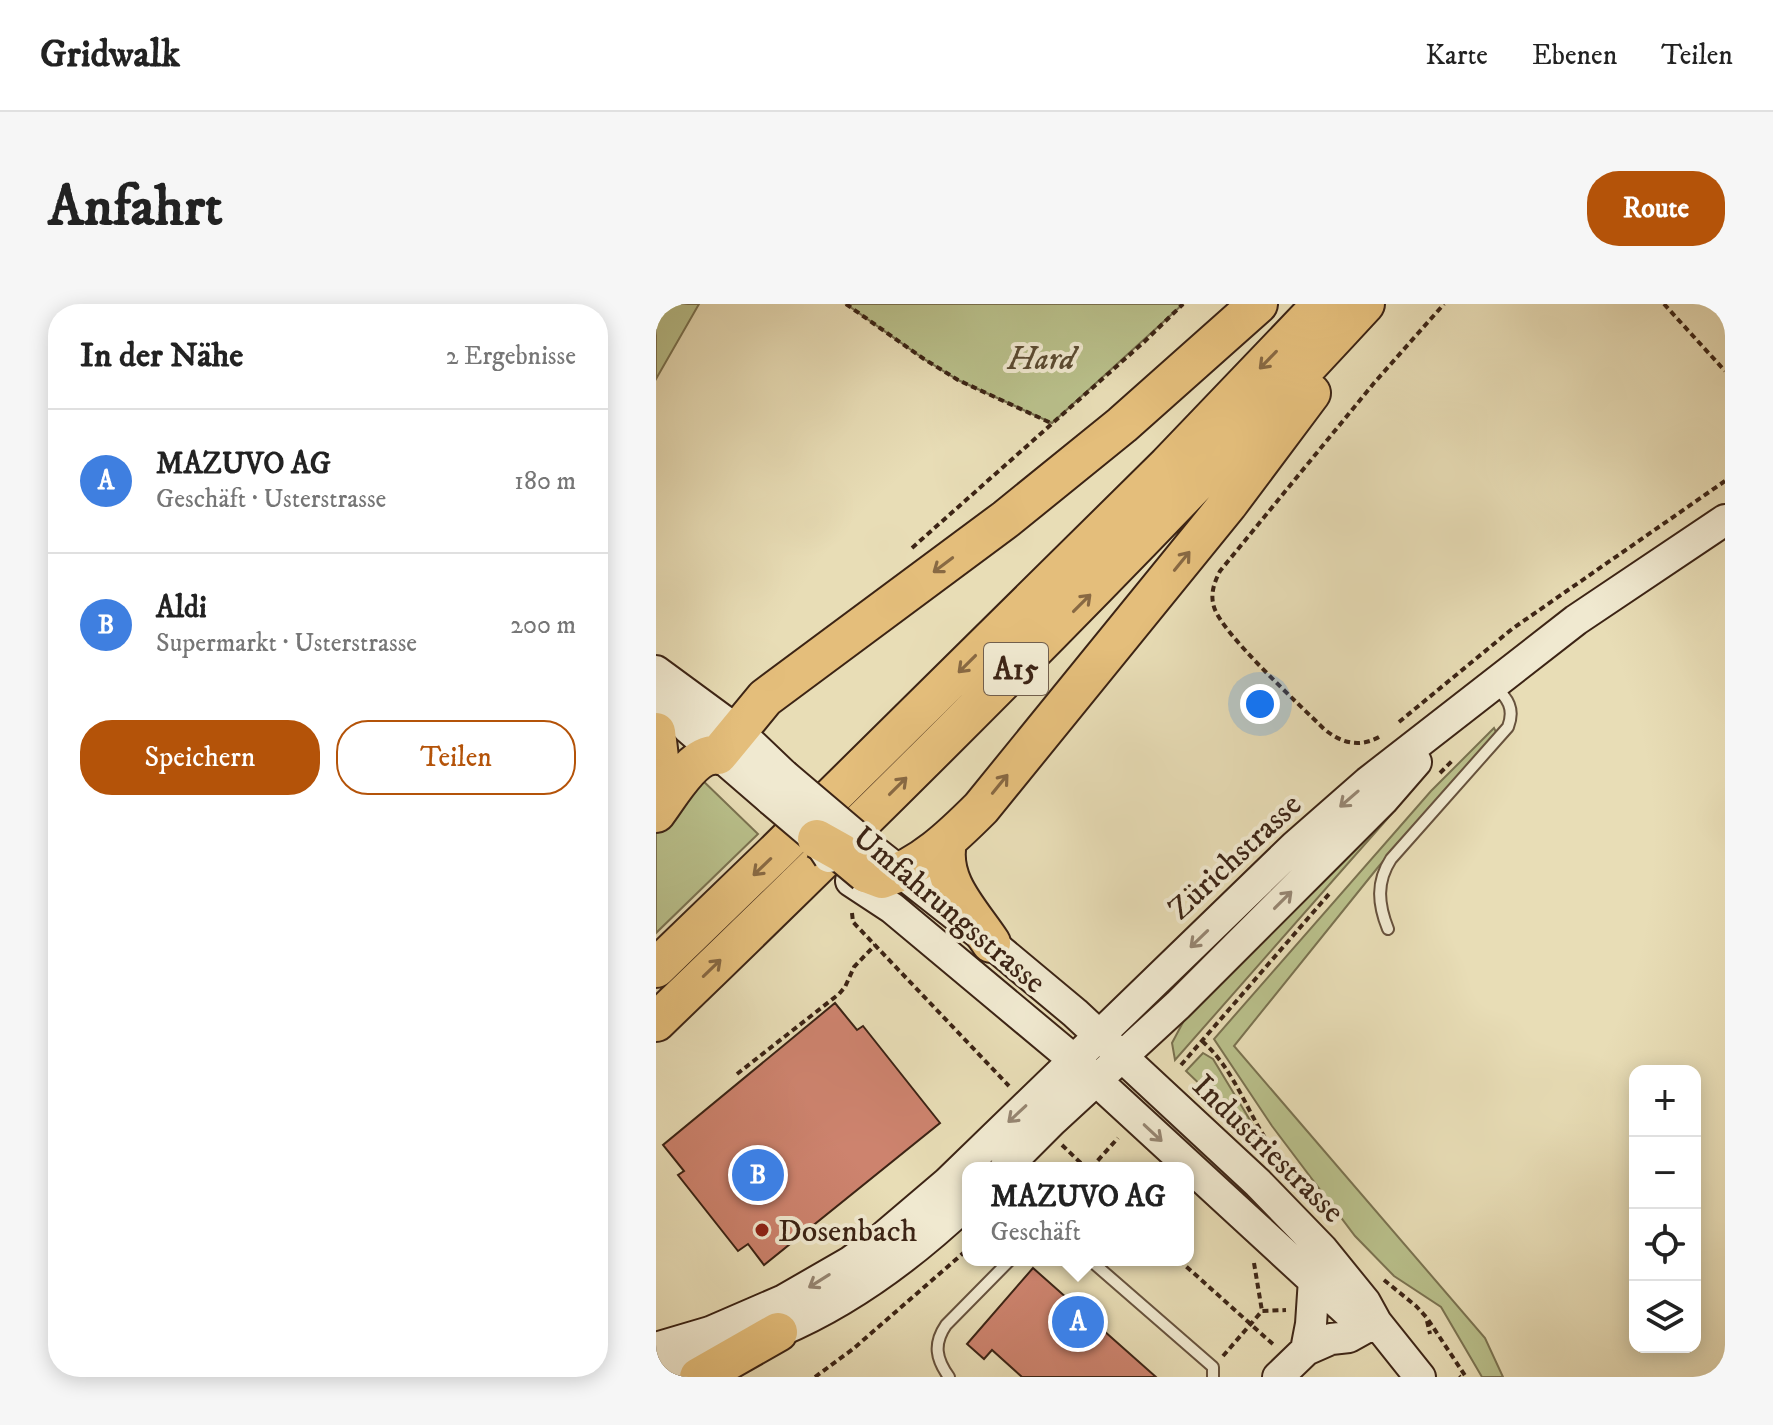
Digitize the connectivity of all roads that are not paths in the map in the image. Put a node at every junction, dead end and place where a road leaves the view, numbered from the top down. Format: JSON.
{"nodes":[{"id":1,"x":1258,"y":304,"type":"edge"},
{"id":2,"x":1322,"y":304,"type":"edge"},
{"id":3,"x":1365,"y":304,"type":"edge"},
{"id":4,"x":1378,"y":304,"type":"edge"},
{"id":5,"x":1725,"y":520,"type":"edge"},
{"id":6,"x":656,"y":671,"type":"edge"},
{"id":7,"x":1492,"y":685,"type":"junction"},
{"id":8,"x":656,"y":693,"type":"edge"},
{"id":9,"x":656,"y":732,"type":"edge"},
{"id":10,"x":729,"y":743,"type":"junction"},
{"id":11,"x":777,"y":788,"type":"junction"},
{"id":12,"x":657,"y":812,"type":"edge"},
{"id":13,"x":817,"y":839,"type":"joint"},
{"id":14,"x":947,"y":842,"type":"junction"},
{"id":15,"x":868,"y":875,"type":"junction"},
{"id":16,"x":1388,"y":929,"type":"dead end"},
{"id":17,"x":991,"y":943,"type":"junction"},
{"id":18,"x":656,"y":968,"type":"edge"},
{"id":19,"x":656,"y":1022,"type":"edge"},
{"id":20,"x":1111,"y":1046,"type":"junction"},
{"id":21,"x":1085,"y":1070,"type":"junction"},
{"id":22,"x":974,"y":1162,"type":"edge"},
{"id":23,"x":1010,"y":1162,"type":"edge"},
{"id":24,"x":1186,"y":1162,"type":"edge"},
{"id":25,"x":1194,"y":1169,"type":"edge"},
{"id":26,"x":962,"y":1172,"type":"edge"},
{"id":27,"x":962,"y":1208,"type":"edge"},
{"id":28,"x":1004,"y":1266,"type":"edge"},
{"id":29,"x":1097,"y":1266,"type":"edge"},
{"id":30,"x":1314,"y":1279,"type":"junction"},
{"id":31,"x":1376,"y":1322,"type":"junction"},
{"id":32,"x":778,"y":1332,"type":"junction"},
{"id":33,"x":656,"y":1348,"type":"edge"},
{"id":34,"x":1292,"y":1363,"type":"edge"},
{"id":35,"x":656,"y":1372,"type":"edge"},
{"id":36,"x":1213,"y":1372,"type":"edge"},
{"id":37,"x":699,"y":1377,"type":"edge"},
{"id":38,"x":949,"y":1377,"type":"edge"},
{"id":39,"x":1420,"y":1377,"type":"edge"}],
"edges":[{"from":1,"to":10,"type":"highway","one_way":true},
{"from":2,"to":18,"type":"highway","number":"A15","one_way":true},
{"from":19,"to":3,"type":"highway","number":"A15","one_way":true},
{"from":14,"to":4,"type":"highway","one_way":true},
{"from":5,"to":7,"type":"main road","name":"Zürichstrasse"},
{"from":6,"to":10,"type":"main road","name":"Umfahrungsstrasse"},
{"from":7,"to":16,"type":"lane"},
{"from":7,"to":20,"type":"main road","name":"Zürichstrasse"},
{"from":8,"to":10,"type":"main road","name":"Umfahrungsstrasse"},
{"from":9,"to":12,"type":"highway"},
{"from":10,"to":11,"type":"main road","name":"Umfahrungsstrasse"},
{"from":10,"to":12,"type":"highway"},
{"from":11,"to":13,"type":"main road","name":"Umfahrungsstrasse","bridge":true},
{"from":11,"to":15,"type":"main road","name":"Umfahrungsstrasse","bridge":true},
{"from":13,"to":15,"type":"highway","bridge":true},
{"from":14,"to":15,"type":"highway"},
{"from":14,"to":17,"type":"highway"},
{"from":15,"to":17,"type":"main road","name":"Umfahrungsstrasse"},
{"from":15,"to":21,"type":"main road","name":"Umfahrungsstrasse"},
{"from":17,"to":20,"type":"main road","name":"Umfahrungsstrasse"},
{"from":20,"to":21,"type":"main road","name":"Zürichstrasse"},
{"from":20,"to":31,"type":"main road","name":"Industriestrasse"},
{"from":21,"to":22,"type":"main road","one_way":true},
{"from":21,"to":23,"type":"main road"},
{"from":21,"to":24,"type":"main road","name":"Industriestrasse","one_way":true},
{"from":25,"to":30,"type":"main road","name":"Industriestrasse","one_way":true},
{"from":26,"to":33,"type":"main road","one_way":true},
{"from":27,"to":32,"type":"main road"},
{"from":28,"to":38,"type":"lane"},
{"from":29,"to":36,"type":"lane"},
{"from":30,"to":31,"type":"main road","name":"Industriestrasse"},
{"from":30,"to":34,"type":"main road"},
{"from":31,"to":34,"type":"main road"},
{"from":31,"to":39,"type":"main road","name":"Industriestrasse"},
{"from":32,"to":35,"type":"main road"},
{"from":32,"to":37,"type":"highway"}]}
